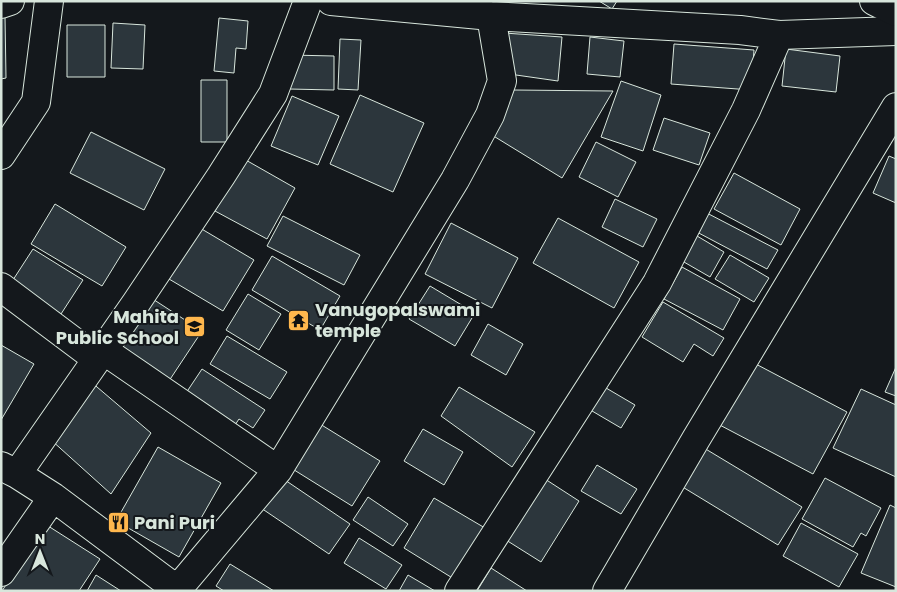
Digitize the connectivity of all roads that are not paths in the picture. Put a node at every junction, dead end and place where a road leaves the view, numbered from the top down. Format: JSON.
{"nodes":[{"id":1,"x":10,"y":1,"type":"edge"},
{"id":2,"x":49,"y":1,"type":"edge"},
{"id":3,"x":308,"y":1,"type":"edge"},
{"id":4,"x":333,"y":1,"type":"edge"},
{"id":5,"x":874,"y":1,"type":"edge"},
{"id":6,"x":1,"y":4,"type":"edge"},
{"id":7,"x":896,"y":12,"type":"edge"},
{"id":8,"x":491,"y":16,"type":"junction"},
{"id":9,"x":896,"y":31,"type":"edge"},
{"id":10,"x":779,"y":35,"type":"junction"},
{"id":11,"x":896,"y":107,"type":"edge"},
{"id":12,"x":1,"y":155,"type":"edge"},
{"id":13,"x":1,"y":287,"type":"edge"},
{"id":14,"x":100,"y":355,"type":"junction"},
{"id":15,"x":9,"y":470,"type":"edge"},
{"id":16,"x":278,"y":470,"type":"junction"},
{"id":17,"x":53,"y":496,"type":"junction"},
{"id":18,"x":1,"y":572,"type":"edge"},
{"id":19,"x":178,"y":590,"type":"edge"},
{"id":20,"x":458,"y":591,"type":"edge"},
{"id":21,"x":607,"y":591,"type":"edge"}],
"edges":[{"from":1,"to":6,"type":"street"},
{"from":2,"to":12,"type":"street"},
{"from":3,"to":14,"type":"street"},
{"from":4,"to":8,"type":"street"},
{"from":5,"to":7,"type":"street"},
{"from":8,"to":10,"type":"street"},
{"from":8,"to":16,"type":"street"},
{"from":9,"to":10,"type":"street"},
{"from":10,"to":20,"type":"street"},
{"from":11,"to":21,"type":"street"},
{"from":13,"to":14,"type":"street"},
{"from":14,"to":15,"type":"street"},
{"from":14,"to":16,"type":"street"},
{"from":15,"to":17,"type":"street"},
{"from":16,"to":19,"type":"street"},
{"from":17,"to":18,"type":"street"},
{"from":17,"to":19,"type":"street"}]}
